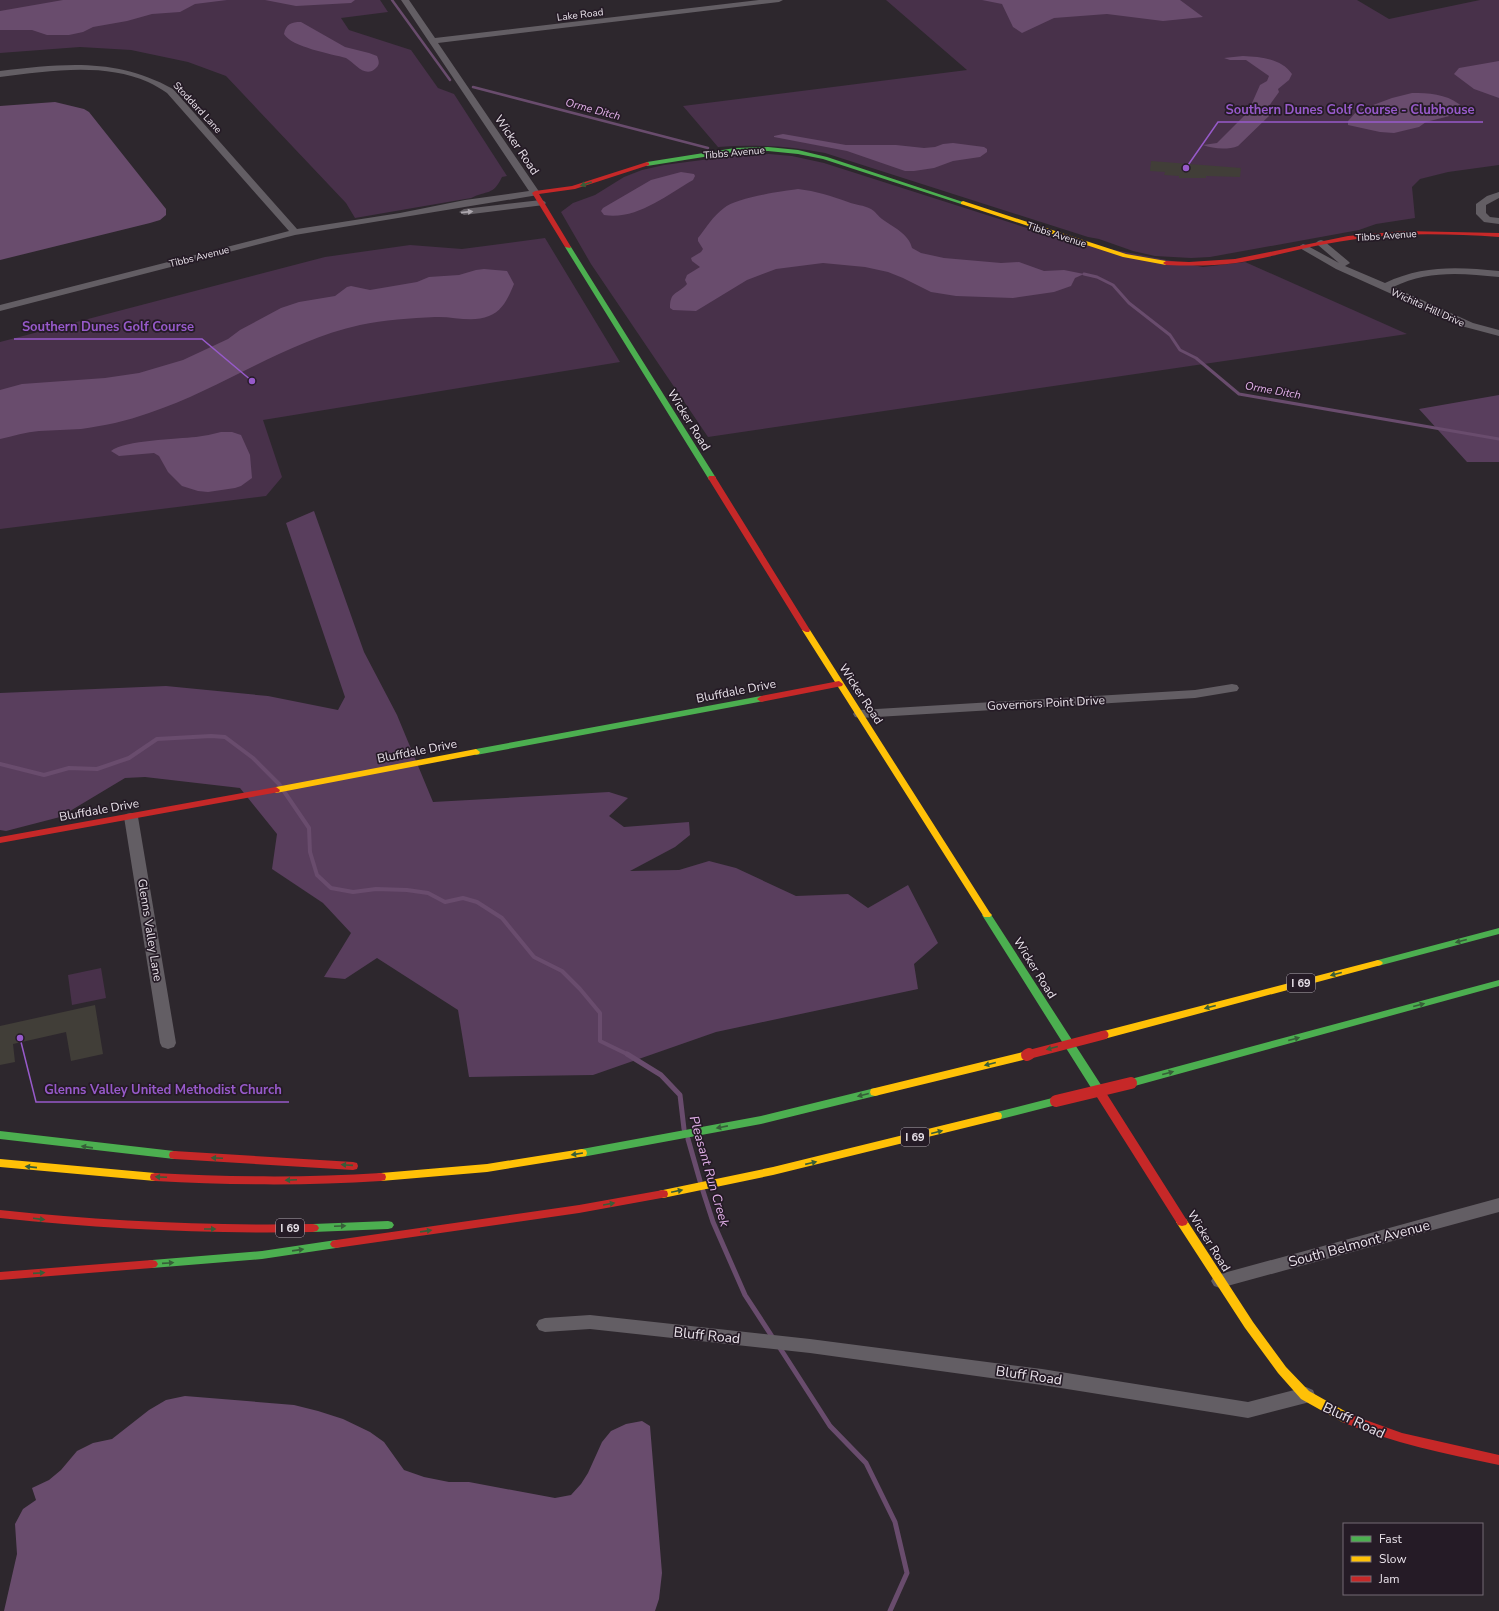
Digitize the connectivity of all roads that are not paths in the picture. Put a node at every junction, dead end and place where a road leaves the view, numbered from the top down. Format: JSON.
{"nodes":[{"id":1,"x":405,"y":0,"type":"edge"},
{"id":2,"x":779,"y":0,"type":"edge"},
{"id":3,"x":432,"y":41,"type":"junction"},
{"id":4,"x":0,"y":74,"type":"edge"},
{"id":5,"x":622,"y":171,"type":"junction"},
{"id":6,"x":592,"y":192,"type":"dead end"},
{"id":7,"x":535,"y":193,"type":"junction"},
{"id":8,"x":1499,"y":195,"type":"edge"},
{"id":9,"x":545,"y":203,"type":"junction"},
{"id":10,"x":400,"y":216,"type":"junction"},
{"id":11,"x":1499,"y":221,"type":"edge"},
{"id":12,"x":295,"y":232,"type":"junction"},
{"id":13,"x":1499,"y":235,"type":"edge"},
{"id":14,"x":1321,"y":243,"type":"junction"},
{"id":15,"x":1303,"y":247,"type":"junction"},
{"id":16,"x":1499,"y":274,"type":"edge"},
{"id":17,"x":1359,"y":275,"type":"junction"},
{"id":18,"x":1384,"y":287,"type":"junction"},
{"id":19,"x":0,"y":308,"type":"edge"},
{"id":20,"x":1499,"y":333,"type":"edge"},
{"id":21,"x":839,"y":684,"type":"junction"},
{"id":22,"x":1232,"y":688,"type":"dead end"},
{"id":23,"x":860,"y":714,"type":"junction"},
{"id":24,"x":131,"y":817,"type":"junction"},
{"id":25,"x":0,"y":840,"type":"edge"},
{"id":26,"x":1499,"y":931,"type":"edge"},
{"id":27,"x":1499,"y":983,"type":"edge"},
{"id":28,"x":168,"y":1043,"type":"dead end"},
{"id":29,"x":0,"y":1135,"type":"edge"},
{"id":30,"x":0,"y":1163,"type":"edge"},
{"id":31,"x":365,"y":1167,"type":"dead end"},
{"id":32,"x":380,"y":1168,"type":"dead end"},
{"id":33,"x":442,"y":1172,"type":"junction"},
{"id":34,"x":1499,"y":1204,"type":"edge"},
{"id":35,"x":579,"y":1209,"type":"junction"},
{"id":36,"x":0,"y":1214,"type":"edge"},
{"id":37,"x":395,"y":1224,"type":"dead end"},
{"id":38,"x":410,"y":1224,"type":"dead end"},
{"id":39,"x":0,"y":1276,"type":"edge"},
{"id":40,"x":1220,"y":1281,"type":"junction"},
{"id":41,"x":545,"y":1325,"type":"dead end"},
{"id":42,"x":1306,"y":1395,"type":"junction"},
{"id":43,"x":1499,"y":1460,"type":"edge"}],
"edges":[{"from":1,"to":3,"type":"street","name":"Wicker Road"},
{"from":2,"to":3,"type":"street","name":"Lake Road"},
{"from":3,"to":7,"type":"street","name":"Wicker Road"},
{"from":4,"to":12,"type":"street","name":"Stoddard Lane"},
{"from":5,"to":6,"type":"main road","name":"Tibbs Avenue"},
{"from":5,"to":7,"type":"main road","name":"Tibbs Avenue","one_way":true},
{"from":5,"to":15,"type":"main road","name":"Tibbs Avenue"},
{"from":7,"to":9,"type":"main road","name":"Wicker Road"},
{"from":7,"to":10,"type":"street","name":"Tibbs Avenue"},
{"from":8,"to":11,"type":"street"},
{"from":10,"to":9,"type":"street","name":"Tibbs Avenue","one_way":true},
{"from":9,"to":21,"type":"main road","name":"Wicker Road"},
{"from":10,"to":12,"type":"street","name":"Tibbs Avenue"},
{"from":12,"to":19,"type":"street","name":"Tibbs Avenue"},
{"from":13,"to":14,"type":"main road","name":"Tibbs Avenue"},
{"from":14,"to":15,"type":"main road","name":"Tibbs Avenue"},
{"from":14,"to":17,"type":"street","name":"Wichita Hill Drive"},
{"from":15,"to":17,"type":"street","name":"Wichita Hill Drive"},
{"from":16,"to":18,"type":"street"},
{"from":17,"to":18,"type":"street","name":"Wichita Hill Drive"},
{"from":18,"to":20,"type":"street","name":"Wichita Hill Drive"},
{"from":21,"to":23,"type":"main road","name":"Wicker Road"},
{"from":21,"to":24,"type":"main road","name":"Bluffdale Drive"},
{"from":22,"to":23,"type":"street","name":"Governors Point Drive"},
{"from":23,"to":40,"type":"main road","name":"Wicker Road"},
{"from":24,"to":25,"type":"main road","name":"Bluffdale Drive"},
{"from":24,"to":28,"type":"street","name":"Glenns Valley Lane"},
{"from":26,"to":33,"type":"main road","number":"I 69","one_way":true,"bridge":true},
{"from":35,"to":27,"type":"main road","number":"I 69","one_way":true,"bridge":true},
{"from":31,"to":29,"type":"main road","one_way":true},
{"from":33,"to":30,"type":"main road","number":"I 69","one_way":true},
{"from":32,"to":33,"type":"main road"},
{"from":34,"to":40,"type":"street","name":"South Belmont Avenue"},
{"from":35,"to":38,"type":"main road","number":"I 69"},
{"from":39,"to":35,"type":"main road","one_way":true},
{"from":36,"to":37,"type":"main road","number":"I 69","one_way":true},
{"from":40,"to":42,"type":"main road","name":"Wicker Road"},
{"from":41,"to":42,"type":"street","name":"Bluff Road"},
{"from":42,"to":43,"type":"main road","name":"Bluff Road"}]}
